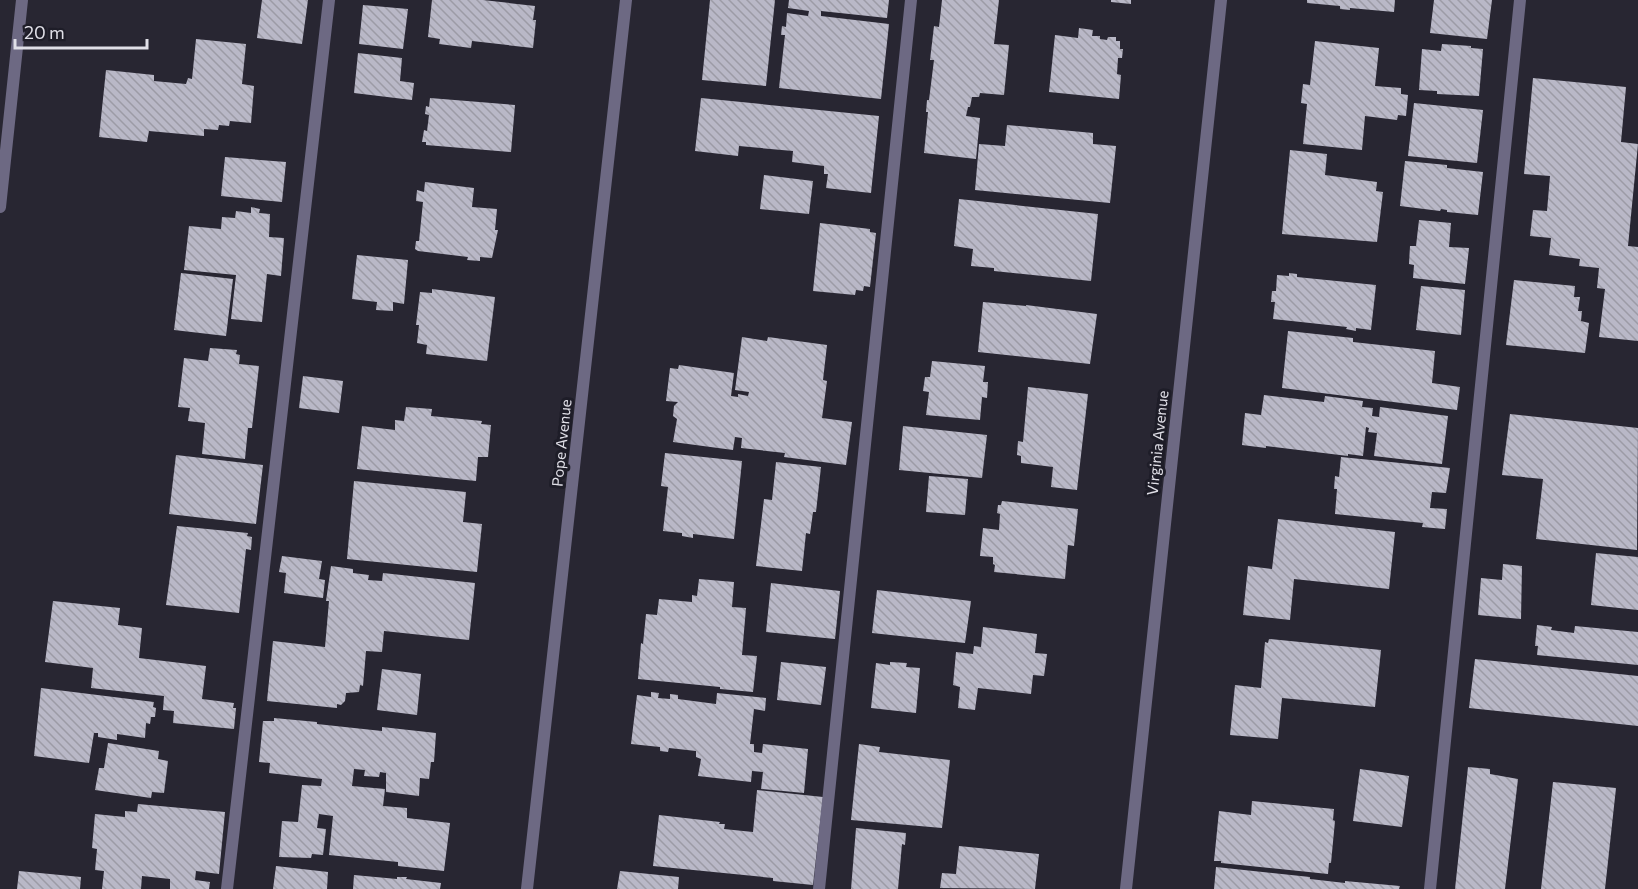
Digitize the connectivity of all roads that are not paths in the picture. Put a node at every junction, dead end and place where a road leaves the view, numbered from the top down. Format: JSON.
{"nodes":[{"id":1,"x":22,"y":0,"type":"edge"},
{"id":2,"x":329,"y":0,"type":"edge"},
{"id":3,"x":626,"y":0,"type":"edge"},
{"id":4,"x":911,"y":0,"type":"edge"},
{"id":5,"x":1221,"y":0,"type":"edge"},
{"id":6,"x":1520,"y":0,"type":"edge"},
{"id":7,"x":0,"y":207,"type":"edge"},
{"id":8,"x":227,"y":889,"type":"edge"},
{"id":9,"x":527,"y":889,"type":"edge"},
{"id":10,"x":819,"y":889,"type":"edge"},
{"id":11,"x":1126,"y":889,"type":"edge"},
{"id":12,"x":1430,"y":889,"type":"edge"}],
"edges":[{"from":1,"to":7,"type":"street"},
{"from":2,"to":8,"type":"street"},
{"from":3,"to":9,"type":"street","name":"Pope Avenue"},
{"from":4,"to":10,"type":"street"},
{"from":5,"to":11,"type":"street","name":"Virginia Avenue"},
{"from":6,"to":12,"type":"street"}]}
